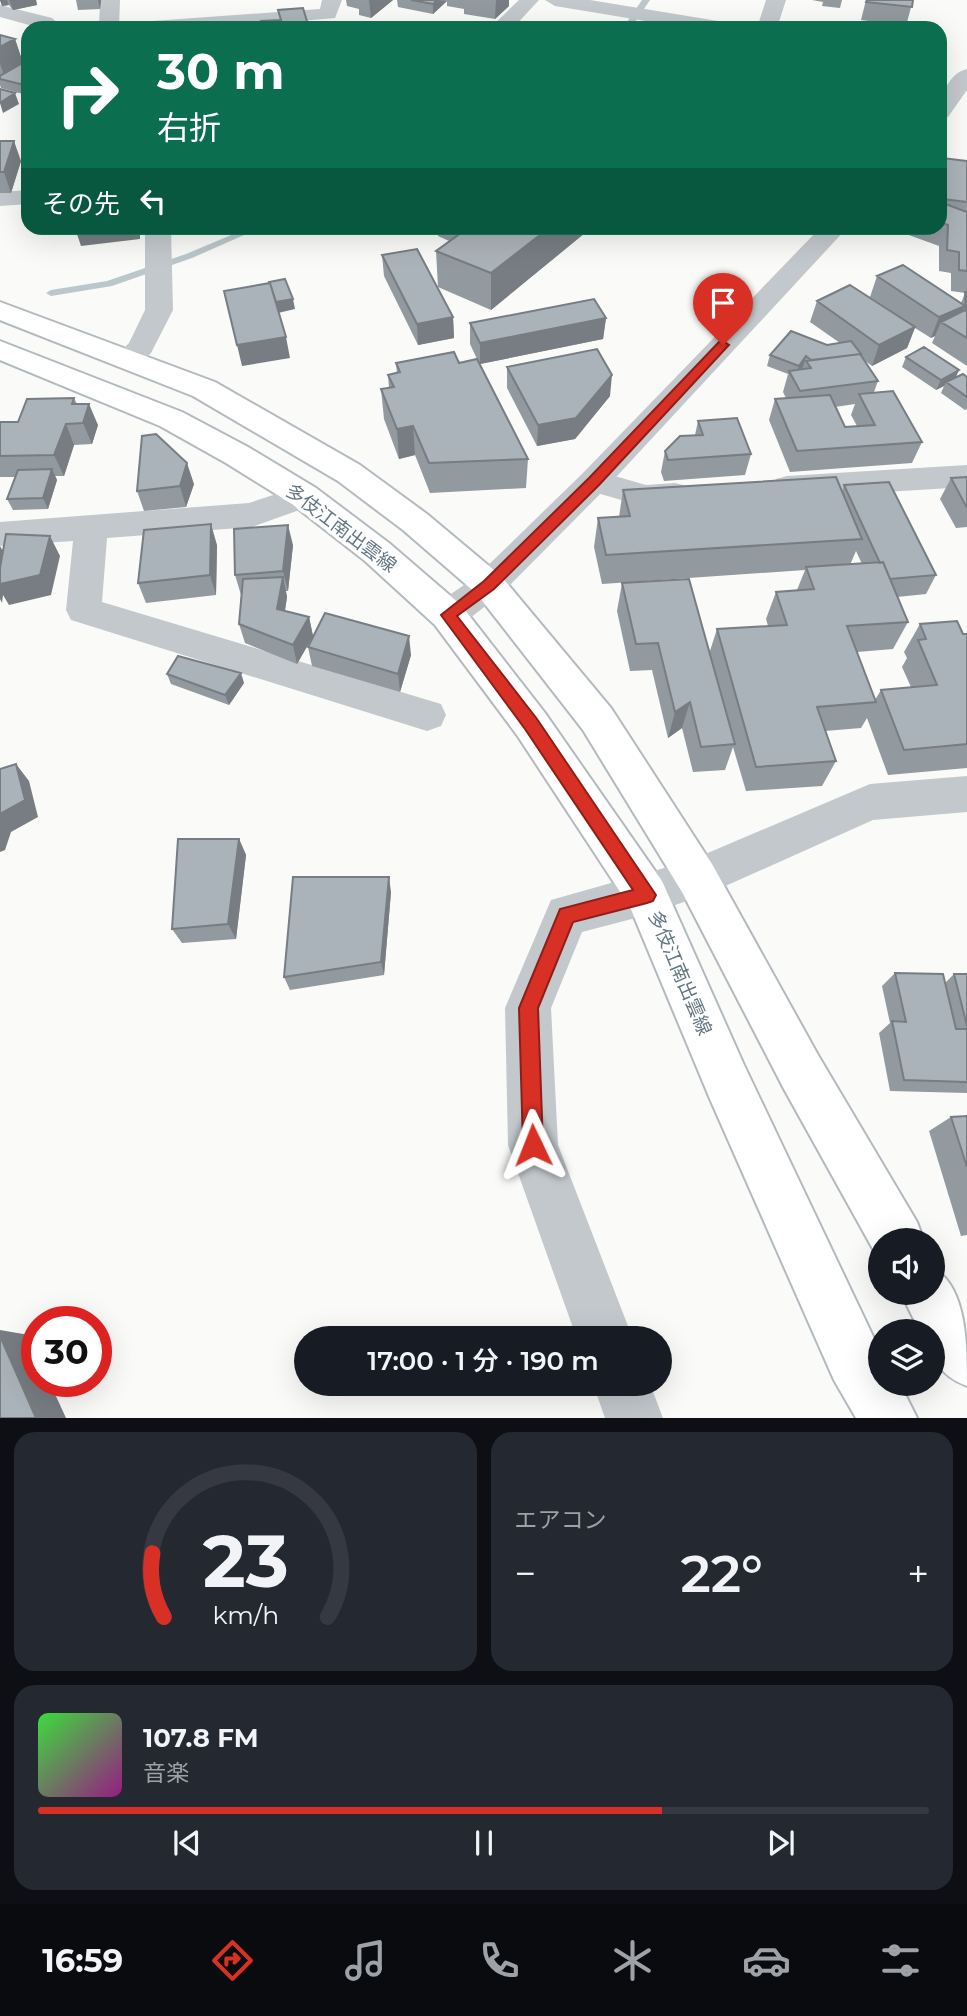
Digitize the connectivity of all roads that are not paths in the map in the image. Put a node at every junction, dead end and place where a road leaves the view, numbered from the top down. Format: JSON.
{"nodes":[{"id":1,"x":110,"y":0,"type":"edge"},
{"id":2,"x":332,"y":0,"type":"edge"},
{"id":3,"x":529,"y":0,"type":"edge"},
{"id":4,"x":555,"y":0,"type":"edge"},
{"id":5,"x":776,"y":0,"type":"edge"},
{"id":6,"x":0,"y":11,"type":"edge"},
{"id":7,"x":41,"y":21,"type":"edge"},
{"id":8,"x":109,"y":21,"type":"edge"},
{"id":9,"x":227,"y":21,"type":"edge"},
{"id":10,"x":510,"y":21,"type":"edge"},
{"id":11,"x":683,"y":21,"type":"edge"},
{"id":12,"x":769,"y":21,"type":"edge"},
{"id":13,"x":962,"y":71,"type":"edge"},
{"id":14,"x":947,"y":99,"type":"edge"},
{"id":15,"x":21,"y":198,"type":"edge"},
{"id":16,"x":0,"y":199,"type":"edge"},
{"id":17,"x":158,"y":235,"type":"edge"},
{"id":18,"x":827,"y":235,"type":"edge"},
{"id":19,"x":0,"y":310,"type":"edge"},
{"id":20,"x":0,"y":350,"type":"edge"},
{"id":21,"x":129,"y":359,"type":"junction"},
{"id":22,"x":967,"y":476,"type":"edge"},
{"id":23,"x":594,"y":481,"type":"junction"},
{"id":24,"x":757,"y":489,"type":"edge"},
{"id":25,"x":702,"y":492,"type":"edge"},
{"id":26,"x":304,"y":496,"type":"junction"},
{"id":27,"x":92,"y":526,"type":"junction"},
{"id":28,"x":0,"y":534,"type":"edge"},
{"id":29,"x":489,"y":585,"type":"junction"},
{"id":30,"x":448,"y":615,"type":"junction"},
{"id":31,"x":426,"y":715,"type":"dead end"},
{"id":32,"x":967,"y":794,"type":"edge"},
{"id":33,"x":698,"y":878,"type":"junction"},
{"id":34,"x":647,"y":895,"type":"junction"},
{"id":35,"x":891,"y":1228,"type":"edge"},
{"id":36,"x":935,"y":1305,"type":"edge"},
{"id":37,"x":600,"y":1326,"type":"edge"},
{"id":38,"x":967,"y":1358,"type":"edge"},
{"id":39,"x":626,"y":1396,"type":"edge"},
{"id":40,"x":634,"y":1418,"type":"edge"},
{"id":41,"x":888,"y":1418,"type":"edge"}],
"edges":[{"from":1,"to":8,"type":"street"},
{"from":2,"to":9,"type":"street"},
{"from":3,"to":10,"type":"street"},
{"from":4,"to":11,"type":"street"},
{"from":5,"to":12,"type":"street"},
{"from":6,"to":7,"type":"street"},
{"from":13,"to":14,"type":"street"},
{"from":15,"to":16,"type":"street"},
{"from":17,"to":21,"type":"street"},
{"from":18,"to":23,"type":"street"},
{"from":19,"to":21,"type":"main road"},
{"from":20,"to":26,"type":"main road","name":"多伎江南出雲線"},
{"from":21,"to":29,"type":"main road"},
{"from":22,"to":24,"type":"street"},
{"from":23,"to":25,"type":"street"},
{"from":23,"to":29,"type":"street"},
{"from":26,"to":27,"type":"street"},
{"from":26,"to":30,"type":"main road","name":"多伎江南出雲線"},
{"from":27,"to":28,"type":"street"},
{"from":27,"to":31,"type":"street"},
{"from":29,"to":30,"type":"street"},
{"from":29,"to":33,"type":"main road"},
{"from":30,"to":34,"type":"main road","name":"多伎江南出雲線"},
{"from":32,"to":33,"type":"street"},
{"from":33,"to":34,"type":"street"},
{"from":33,"to":35,"type":"main road"},
{"from":34,"to":37,"type":"street"},
{"from":34,"to":41,"type":"main road","name":"多伎江南出雲線"},
{"from":36,"to":38,"type":"main road"},
{"from":39,"to":40,"type":"street"}]}
